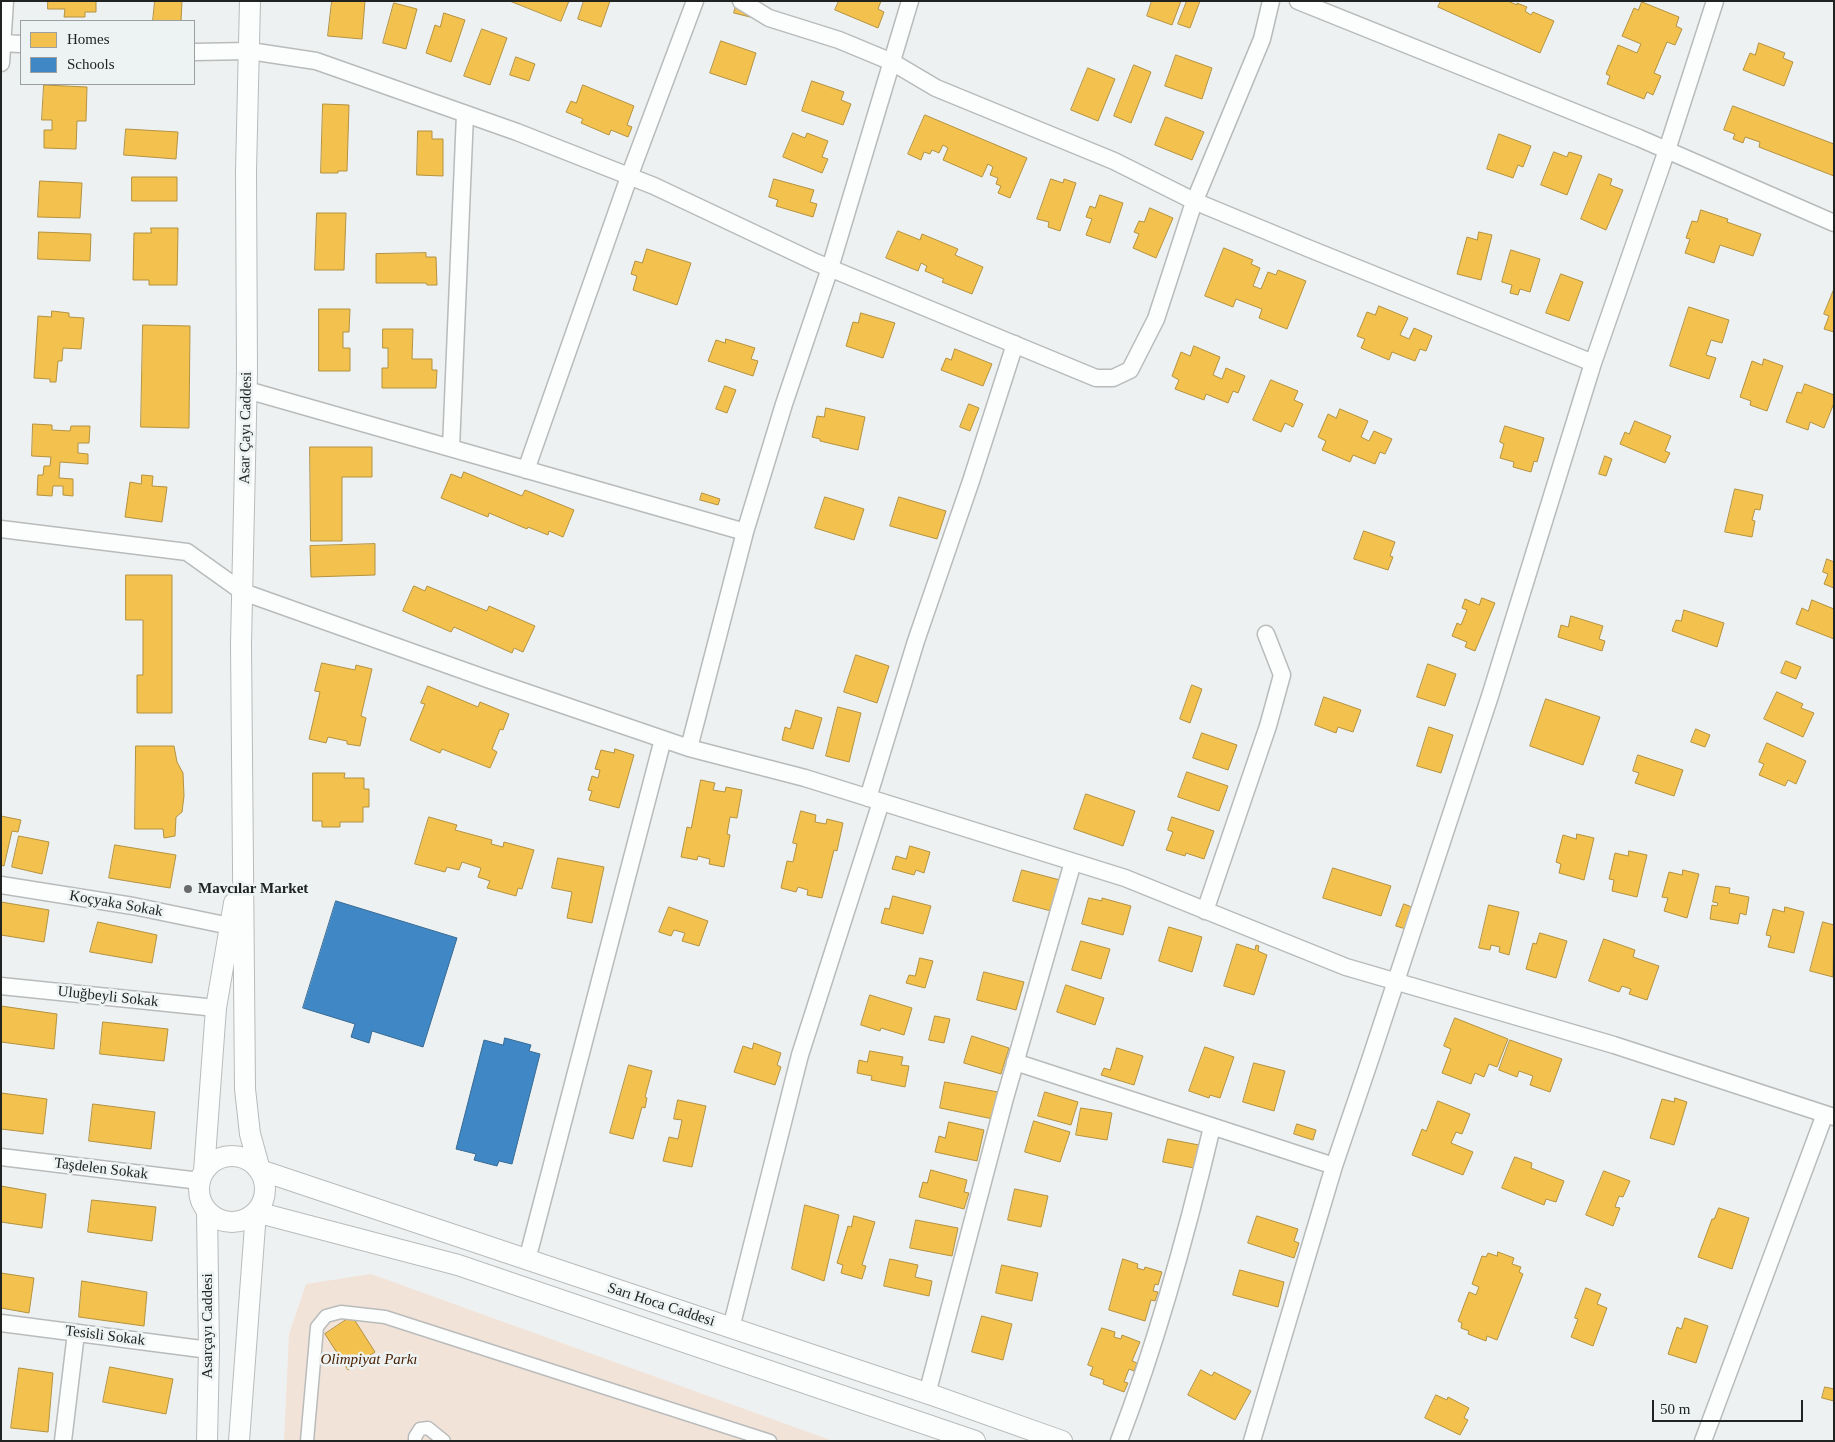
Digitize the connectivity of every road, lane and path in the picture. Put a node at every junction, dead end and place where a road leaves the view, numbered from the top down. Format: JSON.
{"nodes":[{"id":1,"x":4,"y":1,"type":"edge"},
{"id":2,"x":250,"y":1,"type":"edge"},
{"id":3,"x":695,"y":1,"type":"edge"},
{"id":4,"x":741,"y":1,"type":"edge"},
{"id":5,"x":910,"y":1,"type":"edge"},
{"id":6,"x":1271,"y":1,"type":"edge"},
{"id":7,"x":1298,"y":1,"type":"edge"},
{"id":8,"x":1715,"y":1,"type":"edge"},
{"id":9,"x":2,"y":43,"type":"edge"},
{"id":10,"x":20,"y":44,"type":"edge"},
{"id":11,"x":250,"y":51,"type":"junction"},
{"id":12,"x":195,"y":52,"type":"edge"},
{"id":13,"x":892,"y":62,"type":"junction"},
{"id":14,"x":1,"y":63,"type":"edge"},
{"id":15,"x":465,"y":114,"type":"junction"},
{"id":16,"x":1667,"y":150,"type":"junction"},
{"id":17,"x":629,"y":177,"type":"junction"},
{"id":18,"x":1194,"y":201,"type":"junction"},
{"id":19,"x":1834,"y":224,"type":"edge"},
{"id":20,"x":830,"y":268,"type":"junction"},
{"id":21,"x":1014,"y":344,"type":"junction"},
{"id":22,"x":1593,"y":363,"type":"junction"},
{"id":23,"x":247,"y":390,"type":"junction"},
{"id":24,"x":450,"y":448,"type":"junction"},
{"id":25,"x":526,"y":470,"type":"junction"},
{"id":26,"x":1,"y":529,"type":"edge"},
{"id":27,"x":745,"y":532,"type":"junction"},
{"id":28,"x":243,"y":592,"type":"junction"},
{"id":29,"x":1266,"y":634,"type":"dead end"},
{"id":30,"x":663,"y":739,"type":"junction"},
{"id":31,"x":689,"y":748,"type":"junction"},
{"id":32,"x":874,"y":800,"type":"junction"},
{"id":33,"x":243,"y":855,"type":"junction"},
{"id":34,"x":1073,"y":862,"type":"junction"},
{"id":35,"x":1,"y":886,"type":"edge"},
{"id":36,"x":1205,"y":911,"type":"junction"},
{"id":37,"x":230,"y":926,"type":"junction"},
{"id":38,"x":1395,"y":981,"type":"junction"},
{"id":39,"x":1,"y":986,"type":"edge"},
{"id":40,"x":216,"y":1008,"type":"junction"},
{"id":41,"x":1015,"y":1062,"type":"junction"},
{"id":42,"x":1829,"y":1115,"type":"edge"},
{"id":43,"x":1212,"y":1127,"type":"junction"},
{"id":44,"x":1,"y":1157,"type":"edge"},
{"id":45,"x":1334,"y":1166,"type":"junction"},
{"id":46,"x":260,"y":1170,"type":"junction"},
{"id":47,"x":202,"y":1176,"type":"junction"},
{"id":48,"x":207,"y":1210,"type":"junction"},
{"id":49,"x":256,"y":1212,"type":"junction"},
{"id":50,"x":526,"y":1260,"type":"junction"},
{"id":51,"x":1,"y":1323,"type":"edge"},
{"id":52,"x":731,"y":1328,"type":"junction"},
{"id":53,"x":76,"y":1333,"type":"junction"},
{"id":54,"x":209,"y":1350,"type":"junction"},
{"id":55,"x":927,"y":1394,"type":"junction"},
{"id":56,"x":766,"y":1440,"type":"edge"},
{"id":57,"x":63,"y":1441,"type":"edge"},
{"id":58,"x":207,"y":1441,"type":"edge"},
{"id":59,"x":239,"y":1441,"type":"edge"},
{"id":60,"x":307,"y":1441,"type":"edge"},
{"id":61,"x":415,"y":1441,"type":"edge"},
{"id":62,"x":444,"y":1441,"type":"edge"},
{"id":63,"x":975,"y":1441,"type":"edge"},
{"id":64,"x":1062,"y":1441,"type":"edge"},
{"id":65,"x":1118,"y":1441,"type":"edge"},
{"id":66,"x":1252,"y":1441,"type":"edge"},
{"id":67,"x":1703,"y":1441,"type":"edge"}],
"edges":[{"from":1,"to":9,"type":"street"},
{"from":2,"to":11,"type":"street","name":"Asar Çayı Caddesi"},
{"from":3,"to":17,"type":"street"},
{"from":4,"to":13,"type":"street"},
{"from":5,"to":13,"type":"street"},
{"from":6,"to":18,"type":"street"},
{"from":7,"to":16,"type":"street"},
{"from":8,"to":16,"type":"street"},
{"from":9,"to":10,"type":"street"},
{"from":9,"to":14,"type":"street"},
{"from":11,"to":12,"type":"street"},
{"from":11,"to":15,"type":"street"},
{"from":11,"to":23,"type":"street","name":"Asar Çayı Caddesi"},
{"from":13,"to":18,"type":"street"},
{"from":13,"to":20,"type":"street"},
{"from":15,"to":17,"type":"street"},
{"from":15,"to":24,"type":"street"},
{"from":16,"to":19,"type":"street"},
{"from":16,"to":22,"type":"street"},
{"from":17,"to":20,"type":"street"},
{"from":17,"to":25,"type":"street"},
{"from":18,"to":21,"type":"street"},
{"from":18,"to":22,"type":"street"},
{"from":20,"to":21,"type":"street"},
{"from":20,"to":27,"type":"street"},
{"from":21,"to":32,"type":"street"},
{"from":22,"to":38,"type":"street"},
{"from":23,"to":24,"type":"street"},
{"from":23,"to":28,"type":"street","name":"Asar Çayı Caddesi"},
{"from":24,"to":25,"type":"street"},
{"from":25,"to":27,"type":"street"},
{"from":26,"to":28,"type":"street"},
{"from":27,"to":31,"type":"street"},
{"from":28,"to":30,"type":"street"},
{"from":28,"to":33,"type":"street","name":"Asar Çayı Caddesi"},
{"from":29,"to":36,"type":"street"},
{"from":30,"to":31,"type":"street"},
{"from":30,"to":50,"type":"street"},
{"from":31,"to":32,"type":"street"},
{"from":32,"to":34,"type":"street"},
{"from":32,"to":52,"type":"street"},
{"from":33,"to":37,"type":"street"},
{"from":33,"to":46,"type":"street"},
{"from":34,"to":36,"type":"street"},
{"from":34,"to":41,"type":"street"},
{"from":35,"to":37,"type":"street","name":"Koçyaka Sokak"},
{"from":36,"to":38,"type":"street"},
{"from":37,"to":40,"type":"street"},
{"from":38,"to":42,"type":"street"},
{"from":38,"to":45,"type":"street"},
{"from":39,"to":40,"type":"street","name":"Uluğbeyli Sokak"},
{"from":40,"to":47,"type":"street"},
{"from":41,"to":43,"type":"street"},
{"from":41,"to":55,"type":"street"},
{"from":42,"to":67,"type":"street"},
{"from":43,"to":45,"type":"street"},
{"from":43,"to":65,"type":"street"},
{"from":44,"to":47,"type":"street","name":"Taşdelen Sokak"},
{"from":45,"to":66,"type":"street"},
{"from":46,"to":47,"type":"street"},
{"from":46,"to":49,"type":"street"},
{"from":46,"to":50,"type":"street","name":"Sarı Hoca Caddesi"},
{"from":47,"to":48,"type":"street"},
{"from":48,"to":49,"type":"street"},
{"from":48,"to":54,"type":"street","name":"Asarçayı Caddesi"},
{"from":49,"to":59,"type":"street"},
{"from":49,"to":63,"type":"street","name":"Sarı Hoca Caddesi"},
{"from":50,"to":52,"type":"street","name":"Sarı Hoca Caddesi"},
{"from":51,"to":53,"type":"street","name":"Tesisli Sokak"},
{"from":52,"to":55,"type":"street","name":"Sarı Hoca Caddesi"},
{"from":53,"to":54,"type":"street","name":"Tesisli Sokak"},
{"from":53,"to":57,"type":"street"},
{"from":54,"to":58,"type":"street","name":"Asarçayı Caddesi"},
{"from":55,"to":64,"type":"street","name":"Sarı Hoca Caddesi"},
{"from":56,"to":60,"type":"street"},
{"from":61,"to":62,"type":"street"}]}
